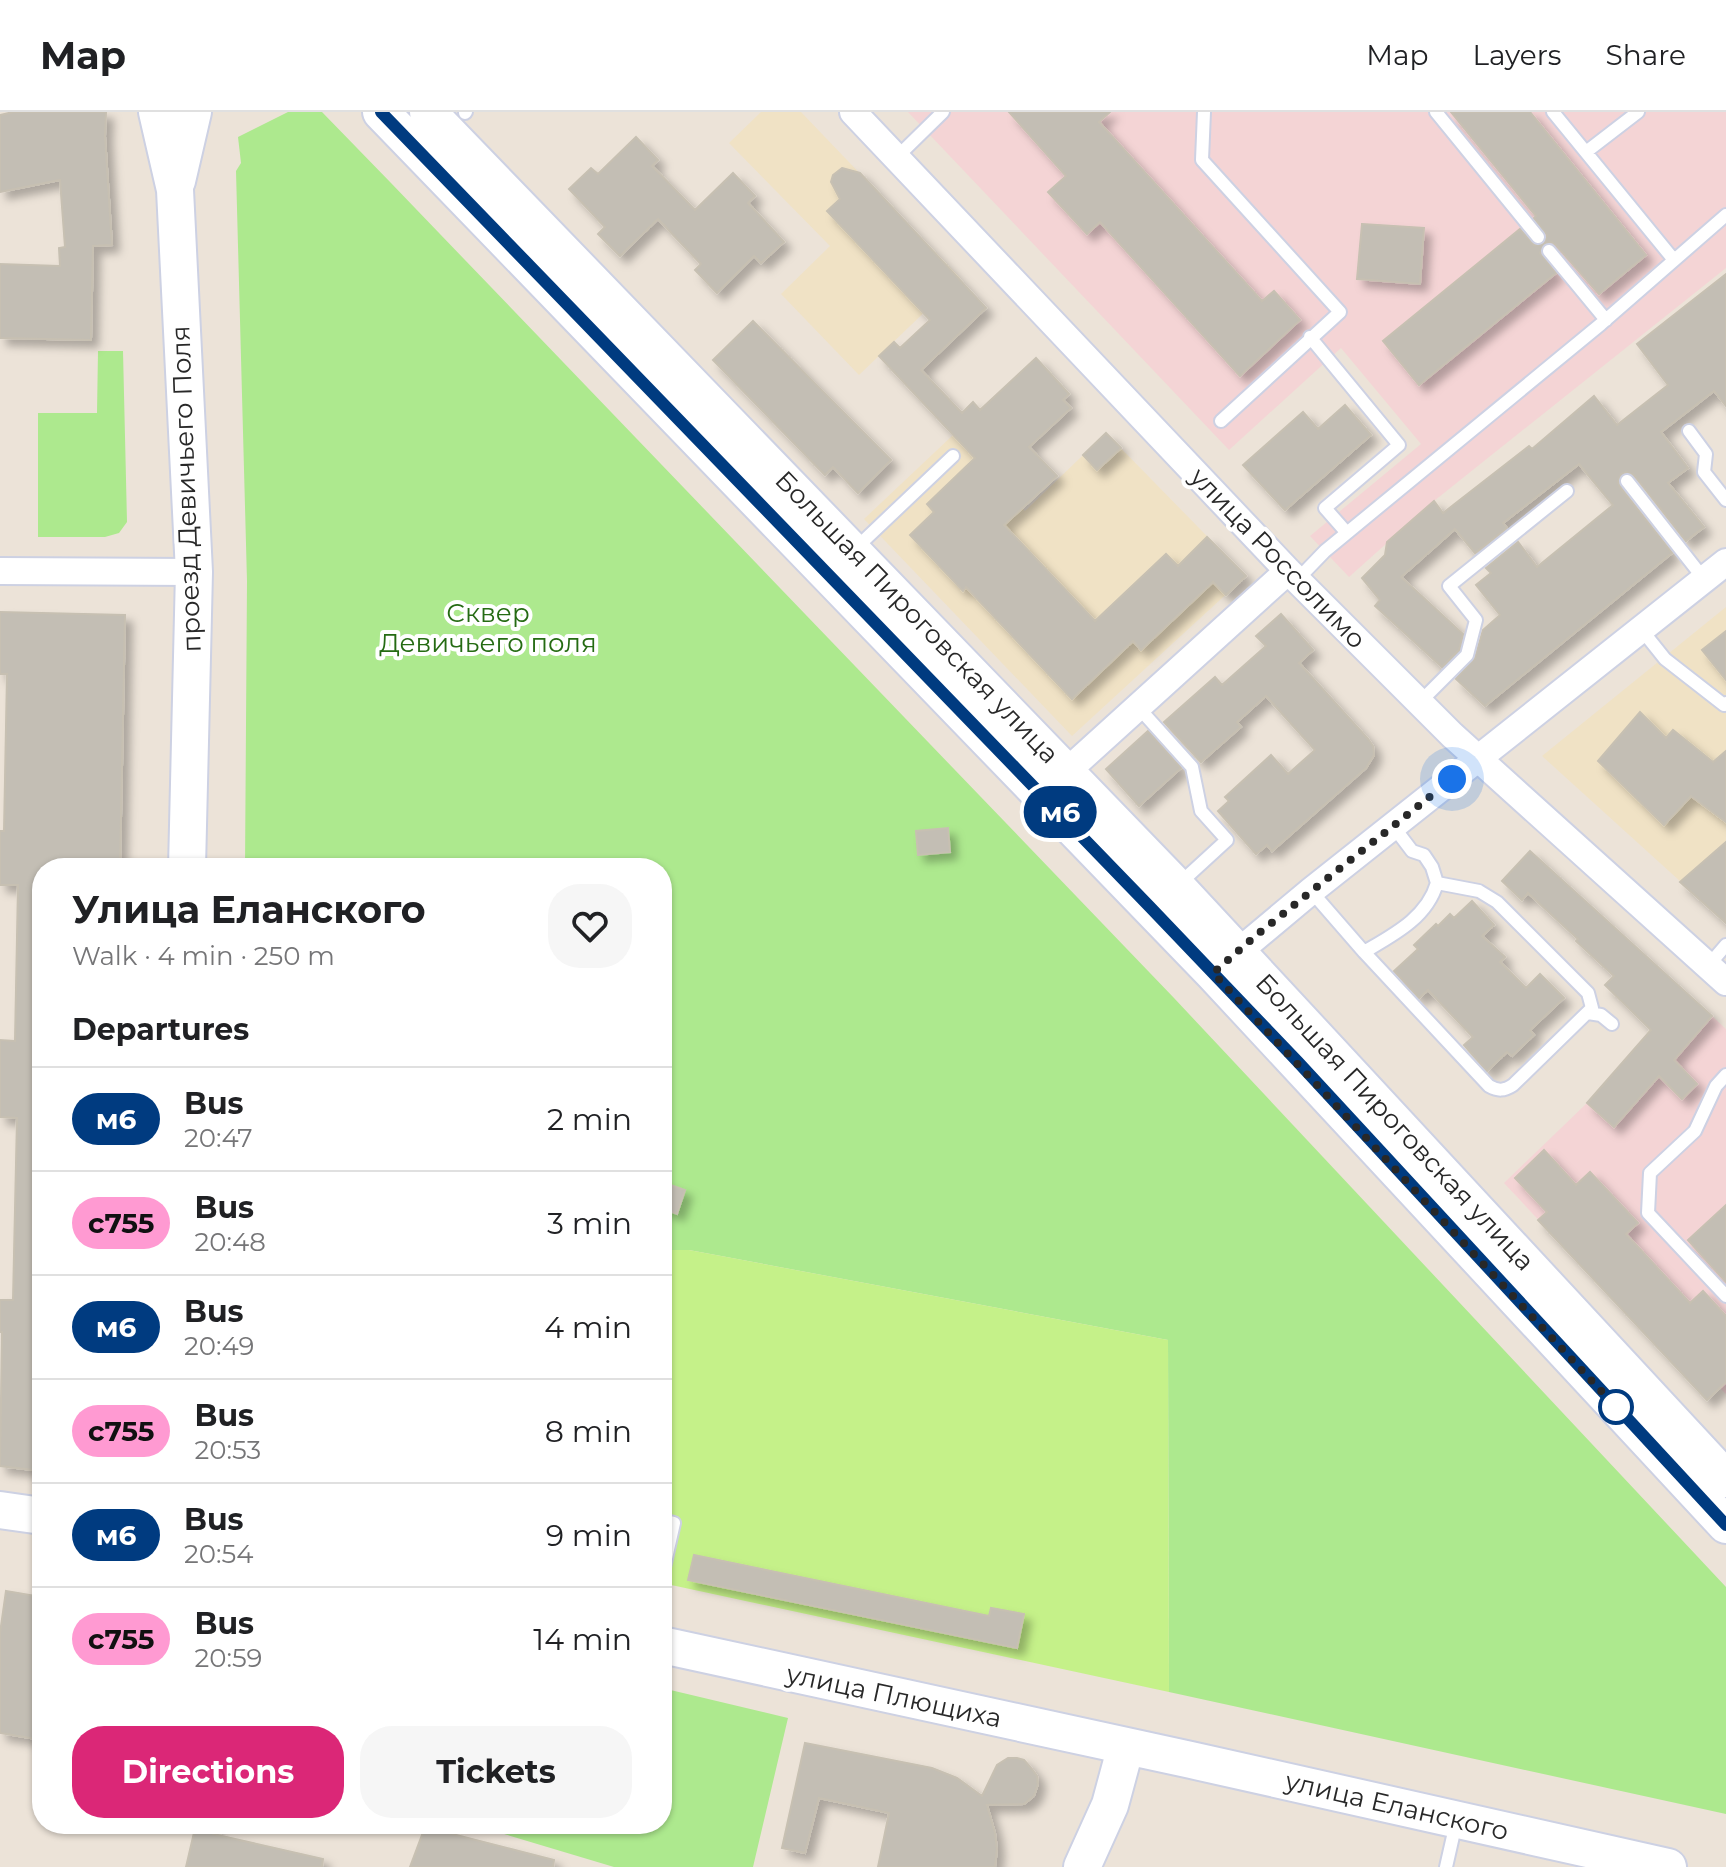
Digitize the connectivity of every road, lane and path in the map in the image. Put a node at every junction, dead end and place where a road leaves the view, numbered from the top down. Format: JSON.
{"nodes":[{"id":1,"x":157,"y":112,"type":"edge"},
{"id":2,"x":193,"y":112,"type":"edge"},
{"id":3,"x":381,"y":112,"type":"edge"},
{"id":4,"x":428,"y":112,"type":"edge"},
{"id":5,"x":853,"y":112,"type":"edge"},
{"id":6,"x":943,"y":112,"type":"edge"},
{"id":7,"x":1204,"y":112,"type":"edge"},
{"id":8,"x":1436,"y":112,"type":"edge"},
{"id":9,"x":1553,"y":112,"type":"edge"},
{"id":10,"x":1638,"y":112,"type":"edge"},
{"id":11,"x":1586,"y":152,"type":"junction"},
{"id":12,"x":896,"y":158,"type":"junction"},
{"id":13,"x":175,"y":190,"type":"junction"},
{"id":14,"x":1726,"y":215,"type":"edge"},
{"id":15,"x":1538,"y":237,"type":"dead end"},
{"id":16,"x":1549,"y":251,"type":"dead end"},
{"id":17,"x":1674,"y":260,"type":"junction"},
{"id":18,"x":1606,"y":320,"type":"junction"},
{"id":19,"x":1310,"y":337,"type":"junction"},
{"id":20,"x":1221,"y":421,"type":"dead end"},
{"id":21,"x":1689,"y":431,"type":"dead end"},
{"id":22,"x":953,"y":456,"type":"dead end"},
{"id":23,"x":1627,"y":481,"type":"dead end"},
{"id":24,"x":1567,"y":491,"type":"dead end"},
{"id":25,"x":1726,"y":500,"type":"edge"},
{"id":26,"x":1347,"y":533,"type":"junction"},
{"id":27,"x":853,"y":552,"type":"junction"},
{"id":28,"x":1726,"y":562,"type":"edge"},
{"id":29,"x":0,"y":571,"type":"edge"},
{"id":30,"x":194,"y":572,"type":"junction"},
{"id":31,"x":1292,"y":575,"type":"junction"},
{"id":32,"x":1704,"y":579,"type":"junction"},
{"id":33,"x":1641,"y":629,"type":"junction"},
{"id":34,"x":1420,"y":702,"type":"junction"},
{"id":35,"x":1726,"y":703,"type":"edge"},
{"id":36,"x":1138,"y":707,"type":"junction"},
{"id":37,"x":1477,"y":758,"type":"junction"},
{"id":38,"x":1054,"y":783,"type":"junction"},
{"id":39,"x":1393,"y":826,"type":"junction"},
{"id":40,"x":187,"y":858,"type":"edge"},
{"id":41,"x":1437,"y":883,"type":"junction"},
{"id":42,"x":1176,"y":886,"type":"junction"},
{"id":43,"x":1311,"y":891,"type":"junction"},
{"id":44,"x":1726,"y":945,"type":"edge"},
{"id":45,"x":1364,"y":952,"type":"junction"},
{"id":46,"x":1226,"y":962,"type":"junction"},
{"id":47,"x":1717,"y":974,"type":"edge"},
{"id":48,"x":1588,"y":1013,"type":"junction"},
{"id":49,"x":1612,"y":1024,"type":"dead end"},
{"id":50,"x":1726,"y":1075,"type":"edge"},
{"id":51,"x":1726,"y":1296,"type":"edge"},
{"id":52,"x":1713,"y":1469,"type":"edge"},
{"id":53,"x":0,"y":1510,"type":"edge"},
{"id":54,"x":32,"y":1515,"type":"edge"},
{"id":55,"x":1726,"y":1525,"type":"edge"},
{"id":56,"x":672,"y":1647,"type":"edge"},
{"id":57,"x":1126,"y":1746,"type":"junction"},
{"id":58,"x":1457,"y":1820,"type":"junction"},
{"id":59,"x":1082,"y":1867,"type":"edge"},
{"id":60,"x":1446,"y":1867,"type":"edge"},
{"id":61,"x":1668,"y":1867,"type":"edge"}],
"edges":[{"from":1,"to":13,"type":"main road","name":"проезд Девичьего Поля"},
{"from":2,"to":13,"type":"main road"},
{"from":3,"to":38,"type":"main road","name":"Большая Пироговская улица"},
{"from":4,"to":27,"type":"main road","name":"Большая Пироговская улица"},
{"from":5,"to":12,"type":"street","name":"улица Россолимо"},
{"from":6,"to":12,"type":"lane"},
{"from":7,"to":19,"type":"lane"},
{"from":8,"to":15,"type":"lane"},
{"from":9,"to":11,"type":"lane"},
{"from":10,"to":11,"type":"lane"},
{"from":11,"to":17,"type":"lane"},
{"from":12,"to":31,"type":"street","name":"улица Россолимо"},
{"from":13,"to":30,"type":"main road","name":"проезд Девичьего Поля"},
{"from":14,"to":17,"type":"lane"},
{"from":16,"to":18,"type":"lane"},
{"from":17,"to":18,"type":"lane"},
{"from":18,"to":26,"type":"lane"},
{"from":19,"to":20,"type":"lane"},
{"from":19,"to":26,"type":"lane"},
{"from":21,"to":25,"type":"lane"},
{"from":22,"to":27,"type":"lane"},
{"from":23,"to":32,"type":"lane"},
{"from":24,"to":34,"type":"lane"},
{"from":26,"to":31,"type":"lane"},
{"from":27,"to":38,"type":"main road","name":"Большая Пироговская улица"},
{"from":28,"to":32,"type":"street"},
{"from":29,"to":30,"type":"street"},
{"from":30,"to":40,"type":"main road","name":"проезд Девичьего Поля"},
{"from":31,"to":34,"type":"street","name":"улица Россолимо"},
{"from":31,"to":36,"type":"street"},
{"from":32,"to":33,"type":"street"},
{"from":33,"to":35,"type":"lane"},
{"from":33,"to":37,"type":"street"},
{"from":34,"to":37,"type":"street","name":"улица Россолимо"},
{"from":36,"to":38,"type":"street"},
{"from":36,"to":42,"type":"lane"},
{"from":37,"to":39,"type":"street"},
{"from":37,"to":47,"type":"street","name":"улица Россолимо"},
{"from":38,"to":42,"type":"main road","name":"Большая Пироговская улица"},
{"from":38,"to":46,"type":"main road","name":"Большая Пироговская улица"},
{"from":39,"to":41,"type":"lane"},
{"from":39,"to":43,"type":"street"},
{"from":41,"to":45,"type":"lane"},
{"from":41,"to":48,"type":"lane"},
{"from":42,"to":46,"type":"main road","name":"Большая Пироговская улица"},
{"from":43,"to":45,"type":"lane"},
{"from":43,"to":46,"type":"street"},
{"from":44,"to":47,"type":"lane"},
{"from":45,"to":48,"type":"lane"},
{"from":46,"to":52,"type":"main road","name":"Большая Пироговская улица"},
{"from":48,"to":49,"type":"lane"},
{"from":50,"to":51,"type":"lane"},
{"from":52,"to":55,"type":"main road","name":"Большая Пироговская улица"},
{"from":53,"to":54,"type":"main road"},
{"from":56,"to":57,"type":"main road","name":"улица Плющиха"},
{"from":57,"to":58,"type":"main road","name":"улица Еланского"},
{"from":57,"to":59,"type":"main road"},
{"from":58,"to":60,"type":"lane"},
{"from":58,"to":61,"type":"main road","name":"улица Еланского"}]}
